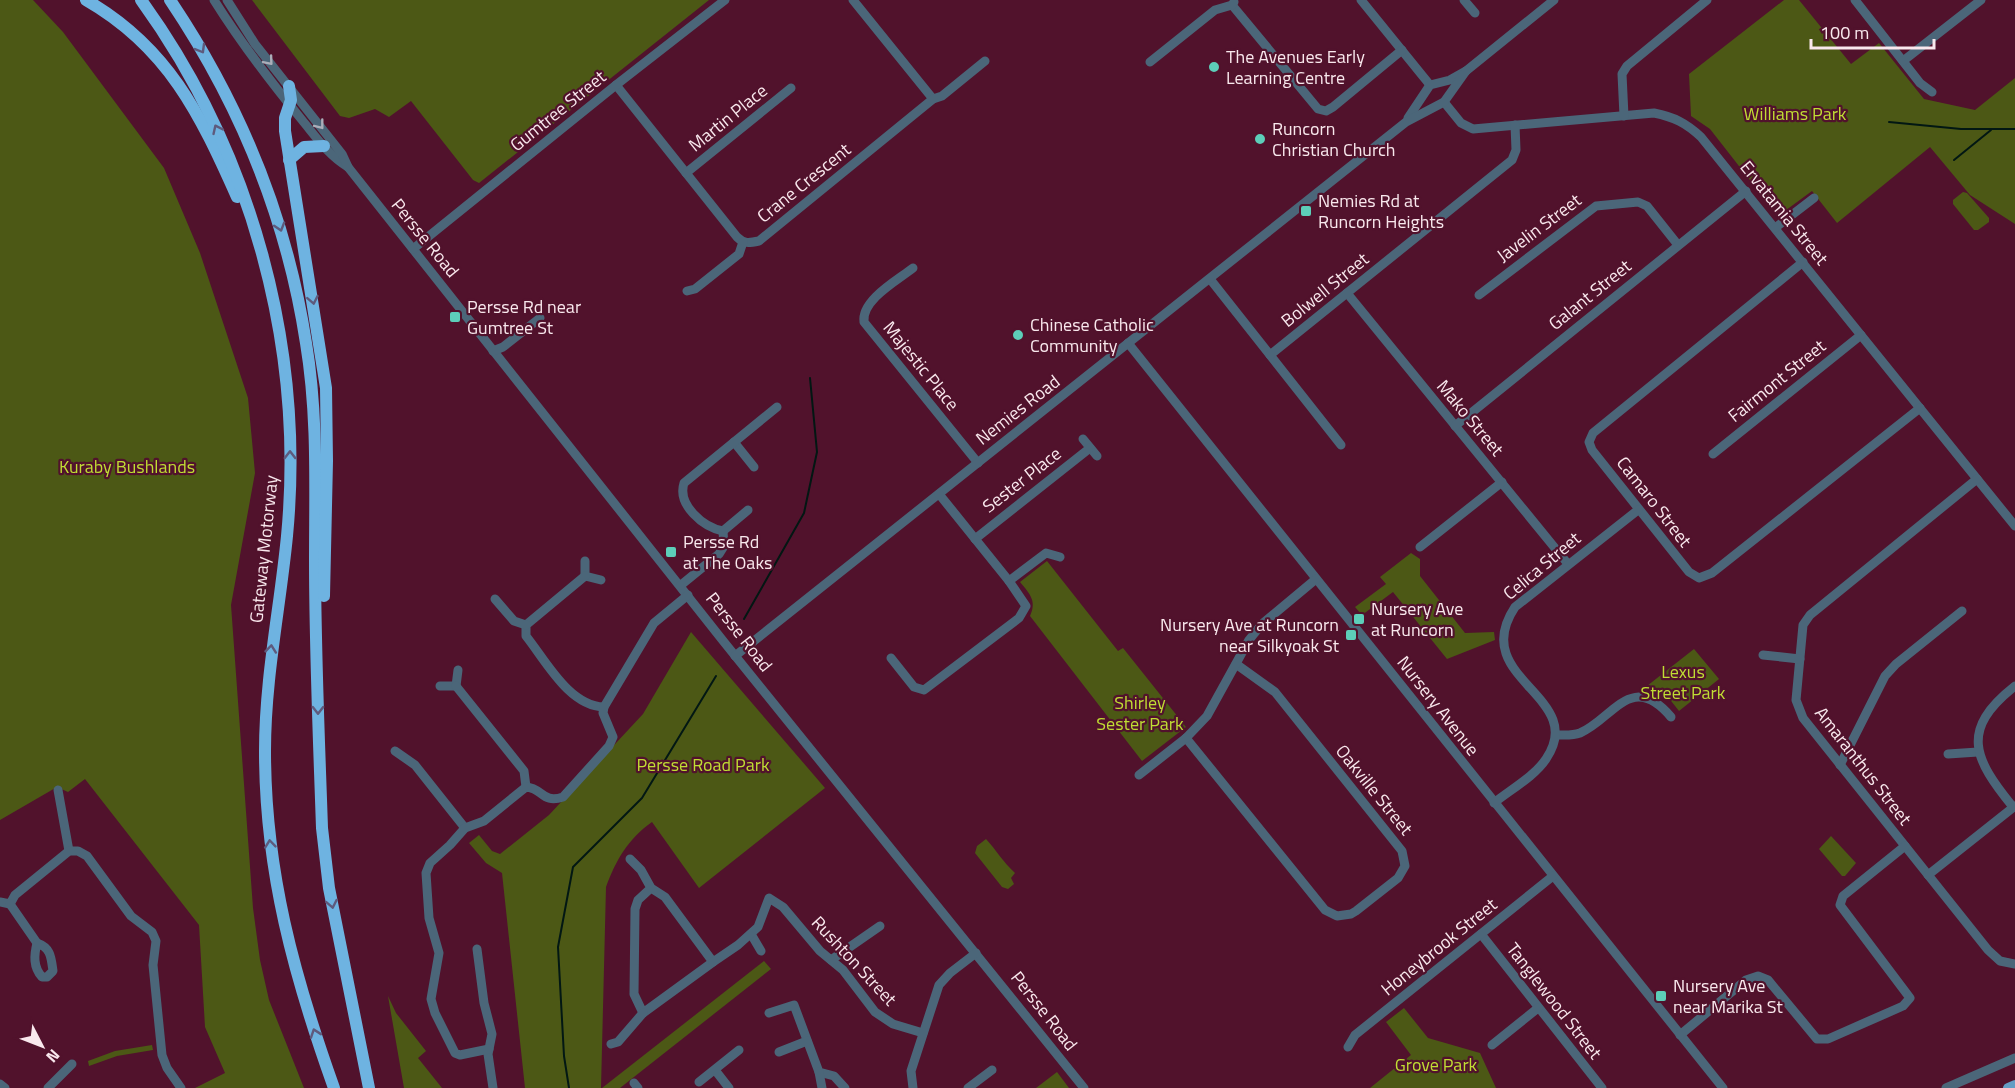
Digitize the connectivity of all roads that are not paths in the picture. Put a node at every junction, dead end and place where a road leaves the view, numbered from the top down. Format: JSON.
{"nodes":[{"id":1,"x":86,"y":0,"type":"edge"},
{"id":2,"x":141,"y":0,"type":"edge"},
{"id":3,"x":170,"y":0,"type":"edge"},
{"id":4,"x":214,"y":0,"type":"edge"},
{"id":5,"x":227,"y":0,"type":"edge"},
{"id":6,"x":725,"y":0,"type":"edge"},
{"id":7,"x":853,"y":0,"type":"edge"},
{"id":8,"x":1361,"y":0,"type":"edge"},
{"id":9,"x":1465,"y":0,"type":"edge"},
{"id":10,"x":1554,"y":0,"type":"edge"},
{"id":11,"x":1707,"y":0,"type":"edge"},
{"id":12,"x":1855,"y":0,"type":"edge"},
{"id":13,"x":1981,"y":0,"type":"edge"},
{"id":14,"x":1234,"y":3,"type":"edge"},
{"id":15,"x":1475,"y":13,"type":"dead end"},
{"id":16,"x":1402,"y":50,"type":"junction"},
{"id":17,"x":985,"y":61,"type":"dead end"},
{"id":18,"x":1903,"y":61,"type":"junction"},
{"id":19,"x":1150,"y":62,"type":"dead end"},
{"id":20,"x":1466,"y":71,"type":"junction"},
{"id":21,"x":616,"y":84,"type":"junction"},
{"id":22,"x":289,"y":86,"type":"junction"},
{"id":23,"x":1431,"y":87,"type":"junction"},
{"id":24,"x":791,"y":88,"type":"dead end"},
{"id":25,"x":1932,"y":92,"type":"dead end"},
{"id":26,"x":933,"y":99,"type":"junction"},
{"id":27,"x":1442,"y":101,"type":"junction"},
{"id":28,"x":290,"y":105,"type":"junction"},
{"id":29,"x":1624,"y":116,"type":"junction"},
{"id":30,"x":1406,"y":122,"type":"junction"},
{"id":31,"x":1515,"y":125,"type":"junction"},
{"id":32,"x":324,"y":146,"type":"junction"},
{"id":33,"x":289,"y":160,"type":"junction"},
{"id":34,"x":348,"y":167,"type":"junction"},
{"id":35,"x":686,"y":173,"type":"junction"},
{"id":36,"x":1746,"y":191,"type":"junction"},
{"id":37,"x":1814,"y":198,"type":"dead end"},
{"id":38,"x":254,"y":223,"type":"junction"},
{"id":39,"x":1775,"y":228,"type":"junction"},
{"id":40,"x":743,"y":242,"type":"junction"},
{"id":41,"x":1678,"y":244,"type":"junction"},
{"id":42,"x":413,"y":249,"type":"junction"},
{"id":43,"x":1803,"y":262,"type":"junction"},
{"id":44,"x":913,"y":268,"type":"dead end"},
{"id":45,"x":1210,"y":279,"type":"junction"},
{"id":46,"x":687,"y":291,"type":"dead end"},
{"id":47,"x":1347,"y":293,"type":"junction"},
{"id":48,"x":1479,"y":295,"type":"dead end"},
{"id":49,"x":540,"y":318,"type":"dead end"},
{"id":50,"x":1861,"y":335,"type":"junction"},
{"id":51,"x":1128,"y":344,"type":"junction"},
{"id":52,"x":493,"y":351,"type":"junction"},
{"id":53,"x":1270,"y":355,"type":"junction"},
{"id":54,"x":777,"y":407,"type":"dead end"},
{"id":55,"x":1920,"y":408,"type":"junction"},
{"id":56,"x":1455,"y":426,"type":"junction"},
{"id":57,"x":1083,"y":439,"type":"dead end"},
{"id":58,"x":734,"y":442,"type":"junction"},
{"id":59,"x":1341,"y":445,"type":"dead end"},
{"id":60,"x":1090,"y":448,"type":"junction"},
{"id":61,"x":1713,"y":454,"type":"dead end"},
{"id":62,"x":1097,"y":456,"type":"dead end"},
{"id":63,"x":978,"y":463,"type":"junction"},
{"id":64,"x":754,"y":466,"type":"dead end"},
{"id":65,"x":1977,"y":479,"type":"junction"},
{"id":66,"x":1502,"y":482,"type":"junction"},
{"id":67,"x":939,"y":494,"type":"junction"},
{"id":68,"x":748,"y":510,"type":"dead end"},
{"id":69,"x":1638,"y":510,"type":"junction"},
{"id":70,"x":2015,"y":526,"type":"edge"},
{"id":71,"x":723,"y":531,"type":"junction"},
{"id":72,"x":975,"y":539,"type":"junction"},
{"id":73,"x":1420,"y":548,"type":"dead end"},
{"id":74,"x":1060,"y":557,"type":"dead end"},
{"id":75,"x":585,"y":561,"type":"dead end"},
{"id":76,"x":1568,"y":564,"type":"junction"},
{"id":77,"x":585,"y":576,"type":"junction"},
{"id":78,"x":1316,"y":579,"type":"junction"},
{"id":79,"x":601,"y":580,"type":"dead end"},
{"id":80,"x":1009,"y":581,"type":"junction"},
{"id":81,"x":681,"y":585,"type":"junction"},
{"id":82,"x":688,"y":595,"type":"junction"},
{"id":83,"x":495,"y":599,"type":"dead end"},
{"id":84,"x":1962,"y":611,"type":"dead end"},
{"id":85,"x":526,"y":625,"type":"junction"},
{"id":86,"x":318,"y":651,"type":"junction"},
{"id":87,"x":1763,"y":655,"type":"dead end"},
{"id":88,"x":735,"y":656,"type":"junction"},
{"id":89,"x":891,"y":658,"type":"dead end"},
{"id":90,"x":1800,"y":658,"type":"junction"},
{"id":91,"x":1236,"y":664,"type":"junction"},
{"id":92,"x":458,"y":670,"type":"dead end"},
{"id":93,"x":440,"y":686,"type":"dead end"},
{"id":94,"x":456,"y":686,"type":"junction"},
{"id":95,"x":1634,"y":686,"type":"dead end"},
{"id":96,"x":2015,"y":686,"type":"edge"},
{"id":97,"x":1636,"y":698,"type":"junction"},
{"id":98,"x":604,"y":707,"type":"junction"},
{"id":99,"x":1671,"y":717,"type":"dead end"},
{"id":100,"x":1556,"y":735,"type":"junction"},
{"id":101,"x":1186,"y":738,"type":"junction"},
{"id":102,"x":395,"y":751,"type":"dead end"},
{"id":103,"x":1978,"y":752,"type":"junction"},
{"id":104,"x":1948,"y":754,"type":"dead end"},
{"id":105,"x":1840,"y":765,"type":"junction"},
{"id":106,"x":1139,"y":775,"type":"dead end"},
{"id":107,"x":526,"y":787,"type":"junction"},
{"id":108,"x":58,"y":790,"type":"dead end"},
{"id":109,"x":1494,"y":803,"type":"junction"},
{"id":110,"x":2014,"y":807,"type":"edge"},
{"id":111,"x":465,"y":828,"type":"junction"},
{"id":112,"x":1905,"y":846,"type":"junction"},
{"id":113,"x":69,"y":851,"type":"junction"},
{"id":114,"x":630,"y":859,"type":"dead end"},
{"id":115,"x":1928,"y":875,"type":"junction"},
{"id":116,"x":1554,"y":876,"type":"junction"},
{"id":117,"x":651,"y":888,"type":"junction"},
{"id":118,"x":5,"y":903,"type":"edge"},
{"id":119,"x":880,"y":926,"type":"dead end"},
{"id":120,"x":751,"y":934,"type":"junction"},
{"id":121,"x":1481,"y":934,"type":"junction"},
{"id":122,"x":37,"y":943,"type":"dead end"},
{"id":123,"x":477,"y":949,"type":"dead end"},
{"id":124,"x":761,"y":951,"type":"dead end"},
{"id":125,"x":976,"y":953,"type":"junction"},
{"id":126,"x":831,"y":960,"type":"junction"},
{"id":127,"x":713,"y":962,"type":"junction"},
{"id":128,"x":2015,"y":964,"type":"edge"},
{"id":129,"x":1538,"y":1008,"type":"junction"},
{"id":130,"x":643,"y":1013,"type":"junction"},
{"id":131,"x":769,"y":1013,"type":"dead end"},
{"id":132,"x":923,"y":1033,"type":"junction"},
{"id":133,"x":1680,"y":1035,"type":"junction"},
{"id":134,"x":807,"y":1041,"type":"junction"},
{"id":135,"x":611,"y":1044,"type":"dead end"},
{"id":136,"x":1492,"y":1045,"type":"dead end"},
{"id":137,"x":1348,"y":1047,"type":"dead end"},
{"id":138,"x":489,"y":1049,"type":"junction"},
{"id":139,"x":739,"y":1050,"type":"dead end"},
{"id":140,"x":779,"y":1052,"type":"dead end"},
{"id":141,"x":2015,"y":1058,"type":"edge"},
{"id":142,"x":72,"y":1064,"type":"dead end"},
{"id":143,"x":715,"y":1070,"type":"junction"},
{"id":144,"x":992,"y":1070,"type":"dead end"},
{"id":145,"x":819,"y":1072,"type":"junction"},
{"id":146,"x":699,"y":1082,"type":"dead end"},
{"id":147,"x":0,"y":1084,"type":"edge"},
{"id":148,"x":1599,"y":1084,"type":"edge"},
{"id":149,"x":2015,"y":1085,"type":"edge"},
{"id":150,"x":5,"y":1088,"type":"edge"},
{"id":151,"x":48,"y":1088,"type":"edge"},
{"id":152,"x":181,"y":1088,"type":"edge"},
{"id":153,"x":334,"y":1088,"type":"edge"},
{"id":154,"x":369,"y":1088,"type":"edge"},
{"id":155,"x":493,"y":1088,"type":"edge"},
{"id":156,"x":729,"y":1088,"type":"edge"},
{"id":157,"x":822,"y":1088,"type":"edge"},
{"id":158,"x":845,"y":1088,"type":"edge"},
{"id":159,"x":915,"y":1088,"type":"edge"},
{"id":160,"x":968,"y":1088,"type":"edge"},
{"id":161,"x":1084,"y":1088,"type":"edge"},
{"id":162,"x":1586,"y":1088,"type":"edge"},
{"id":163,"x":1723,"y":1088,"type":"edge"},
{"id":164,"x":1946,"y":1088,"type":"edge"},
{"id":165,"x":2008,"y":1088,"type":"edge"}],
"edges":[{"from":1,"to":38,"type":"highway"},
{"from":38,"to":2,"type":"highway","name":"Gateway Motorway","one_way":true},
{"from":3,"to":86,"type":"highway","one_way":true},
{"from":4,"to":28,"type":"street","name":"Persse Road"},
{"from":5,"to":22,"type":"street","name":"Persse Road","one_way":true},
{"from":6,"to":21,"type":"street","name":"Gumtree Street"},
{"from":7,"to":26,"type":"street"},
{"from":8,"to":16,"type":"street"},
{"from":9,"to":15,"type":"street"},
{"from":10,"to":20,"type":"street","name":"Nemies Road"},
{"from":11,"to":29,"type":"street"},
{"from":12,"to":18,"type":"street"},
{"from":13,"to":18,"type":"street"},
{"from":14,"to":16,"type":"street"},
{"from":14,"to":19,"type":"street"},
{"from":16,"to":23,"type":"street"},
{"from":17,"to":26,"type":"street","name":"Crane Crescent"},
{"from":18,"to":25,"type":"street"},
{"from":20,"to":23,"type":"street","name":"Nemies Road"},
{"from":20,"to":27,"type":"street","name":"Nemies Road"},
{"from":21,"to":35,"type":"street"},
{"from":21,"to":42,"type":"street","name":"Gumtree Street"},
{"from":22,"to":28,"type":"highway"},
{"from":22,"to":34,"type":"street","name":"Persse Road","one_way":true},
{"from":23,"to":27,"type":"street"},
{"from":23,"to":27,"type":"street"},
{"from":23,"to":30,"type":"street","name":"Nemies Road"},
{"from":24,"to":35,"type":"street","name":"Martin Place"},
{"from":26,"to":40,"type":"street","name":"Crane Crescent"},
{"from":27,"to":30,"type":"street","name":"Nemies Road"},
{"from":27,"to":31,"type":"street","name":"Ervatamia Street"},
{"from":28,"to":32,"type":"street","name":"Persse Road"},
{"from":28,"to":33,"type":"highway"},
{"from":29,"to":31,"type":"street","name":"Ervatamia Street"},
{"from":29,"to":36,"type":"street","name":"Ervatamia Street"},
{"from":30,"to":45,"type":"street","name":"Nemies Road"},
{"from":31,"to":47,"type":"street","name":"Bolwell Street"},
{"from":32,"to":33,"type":"highway"},
{"from":32,"to":34,"type":"street","name":"Persse Road"},
{"from":33,"to":86,"type":"highway","one_way":true},
{"from":34,"to":42,"type":"street","name":"Persse Road"},
{"from":35,"to":40,"type":"street"},
{"from":36,"to":39,"type":"street","name":"Ervatamia Street"},
{"from":36,"to":41,"type":"street","name":"Galant Street"},
{"from":37,"to":39,"type":"street"},
{"from":153,"to":38,"type":"highway","name":"Gateway Motorway","one_way":true},
{"from":39,"to":43,"type":"street","name":"Ervatamia Street"},
{"from":40,"to":46,"type":"street"},
{"from":41,"to":48,"type":"street","name":"Javelin Street"},
{"from":41,"to":56,"type":"street","name":"Galant Street"},
{"from":42,"to":52,"type":"street","name":"Persse Road"},
{"from":43,"to":50,"type":"street","name":"Ervatamia Street"},
{"from":43,"to":69,"type":"street","name":"Camaro Street"},
{"from":44,"to":63,"type":"street","name":"Majestic Place"},
{"from":45,"to":51,"type":"street","name":"Nemies Road"},
{"from":45,"to":53,"type":"street"},
{"from":47,"to":53,"type":"street","name":"Bolwell Street"},
{"from":47,"to":56,"type":"street","name":"Mako Street"},
{"from":49,"to":52,"type":"street"},
{"from":50,"to":55,"type":"street","name":"Ervatamia Street"},
{"from":50,"to":61,"type":"street","name":"Fairmont Street"},
{"from":51,"to":63,"type":"street","name":"Nemies Road"},
{"from":51,"to":78,"type":"street","name":"Nursery Avenue"},
{"from":52,"to":81,"type":"street","name":"Persse Road"},
{"from":53,"to":59,"type":"street"},
{"from":54,"to":58,"type":"street"},
{"from":55,"to":65,"type":"street","name":"Ervatamia Street"},
{"from":55,"to":69,"type":"street","name":"Camaro Street"},
{"from":56,"to":66,"type":"street","name":"Mako Street"},
{"from":57,"to":60,"type":"street","name":"Sester Place"},
{"from":58,"to":64,"type":"street"},
{"from":58,"to":71,"type":"street"},
{"from":60,"to":62,"type":"street","name":"Sester Place"},
{"from":60,"to":72,"type":"street","name":"Sester Place"},
{"from":63,"to":67,"type":"street","name":"Nemies Road"},
{"from":65,"to":70,"type":"street","name":"Ervatamia Street"},
{"from":65,"to":90,"type":"street","name":"Amaranthus Street"},
{"from":66,"to":73,"type":"street"},
{"from":66,"to":76,"type":"street","name":"Mako Street"},
{"from":67,"to":72,"type":"street"},
{"from":67,"to":88,"type":"street","name":"Nemies Road"},
{"from":68,"to":71,"type":"street"},
{"from":69,"to":76,"type":"street","name":"Celica Street"},
{"from":71,"to":81,"type":"street"},
{"from":72,"to":80,"type":"street"},
{"from":74,"to":80,"type":"street"},
{"from":75,"to":77,"type":"street"},
{"from":76,"to":100,"type":"street","name":"Celica Street"},
{"from":77,"to":79,"type":"street"},
{"from":77,"to":85,"type":"street"},
{"from":78,"to":91,"type":"street"},
{"from":78,"to":109,"type":"street","name":"Nursery Avenue"},
{"from":80,"to":89,"type":"street"},
{"from":81,"to":82,"type":"street","name":"Persse Road"},
{"from":82,"to":88,"type":"street","name":"Persse Road"},
{"from":82,"to":98,"type":"street"},
{"from":83,"to":85,"type":"street"},
{"from":84,"to":105,"type":"street"},
{"from":85,"to":98,"type":"street"},
{"from":86,"to":154,"type":"highway","one_way":true},
{"from":87,"to":90,"type":"street"},
{"from":88,"to":125,"type":"street","name":"Persse Road"},
{"from":90,"to":105,"type":"street","name":"Amaranthus Street"},
{"from":91,"to":101,"type":"street"},
{"from":91,"to":101,"type":"street","name":"Oakville Street"},
{"from":92,"to":94,"type":"street"},
{"from":93,"to":94,"type":"street"},
{"from":94,"to":107,"type":"street"},
{"from":95,"to":97,"type":"street"},
{"from":96,"to":103,"type":"street"},
{"from":97,"to":99,"type":"street"},
{"from":97,"to":100,"type":"street"},
{"from":98,"to":107,"type":"street"},
{"from":100,"to":109,"type":"street"},
{"from":101,"to":106,"type":"street"},
{"from":102,"to":111,"type":"street"},
{"from":103,"to":104,"type":"street"},
{"from":103,"to":110,"type":"street"},
{"from":105,"to":112,"type":"street","name":"Amaranthus Street"},
{"from":107,"to":111,"type":"street"},
{"from":108,"to":113,"type":"street"},
{"from":109,"to":116,"type":"street","name":"Nursery Avenue"},
{"from":110,"to":115,"type":"street"},
{"from":111,"to":138,"type":"street"},
{"from":112,"to":115,"type":"street","name":"Amaranthus Street"},
{"from":112,"to":133,"type":"street"},
{"from":113,"to":118,"type":"street"},
{"from":113,"to":152,"type":"street"},
{"from":114,"to":117,"type":"street"},
{"from":115,"to":128,"type":"street","name":"Amaranthus Street"},
{"from":116,"to":121,"type":"street","name":"Honeybrook Street"},
{"from":116,"to":133,"type":"street","name":"Nursery Avenue"},
{"from":117,"to":127,"type":"street"},
{"from":117,"to":130,"type":"street"},
{"from":118,"to":122,"type":"street"},
{"from":119,"to":126,"type":"street"},
{"from":120,"to":124,"type":"street"},
{"from":120,"to":126,"type":"street","name":"Rushton Street"},
{"from":120,"to":127,"type":"street"},
{"from":121,"to":129,"type":"street","name":"Tanglewood Street"},
{"from":121,"to":137,"type":"street","name":"Honeybrook Street"},
{"from":123,"to":138,"type":"street"},
{"from":125,"to":132,"type":"street"},
{"from":125,"to":161,"type":"street","name":"Persse Road"},
{"from":126,"to":132,"type":"street","name":"Rushton Street"},
{"from":127,"to":130,"type":"street"},
{"from":129,"to":136,"type":"street"},
{"from":129,"to":148,"type":"street","name":"Tanglewood Street"},
{"from":130,"to":135,"type":"street"},
{"from":131,"to":134,"type":"street"},
{"from":132,"to":159,"type":"street"},
{"from":133,"to":163,"type":"street","name":"Nursery Avenue"},
{"from":134,"to":140,"type":"street"},
{"from":134,"to":145,"type":"street"},
{"from":138,"to":155,"type":"street"},
{"from":139,"to":143,"type":"street"},
{"from":141,"to":164,"type":"street"},
{"from":142,"to":151,"type":"street"},
{"from":143,"to":146,"type":"street"},
{"from":143,"to":156,"type":"street"},
{"from":144,"to":160,"type":"street"},
{"from":145,"to":157,"type":"street"},
{"from":145,"to":158,"type":"street"},
{"from":147,"to":150,"type":"street"},
{"from":148,"to":162,"type":"street"},
{"from":149,"to":165,"type":"main road"}]}
